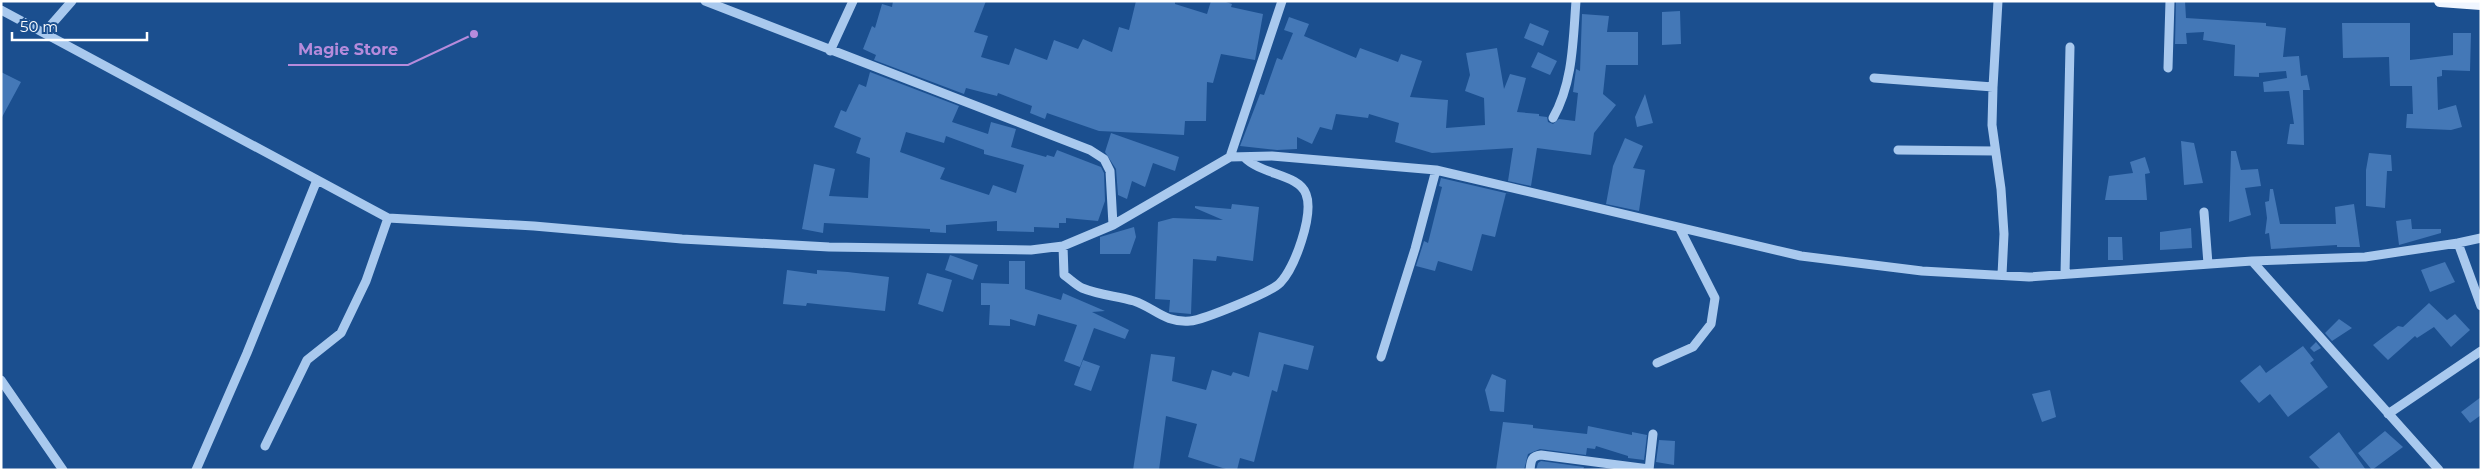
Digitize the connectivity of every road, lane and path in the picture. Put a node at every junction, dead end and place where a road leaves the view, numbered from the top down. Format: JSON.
{"nodes":[{"id":1,"x":72,"y":1,"type":"edge"},
{"id":2,"x":705,"y":1,"type":"edge"},
{"id":3,"x":853,"y":1,"type":"edge"},
{"id":4,"x":1282,"y":1,"type":"edge"},
{"id":5,"x":1576,"y":1,"type":"edge"},
{"id":6,"x":1998,"y":1,"type":"edge"},
{"id":7,"x":2170,"y":1,"type":"edge"},
{"id":8,"x":2440,"y":1,"type":"edge"},
{"id":9,"x":2481,"y":4,"type":"edge"},
{"id":10,"x":1,"y":10,"type":"edge"},
{"id":11,"x":44,"y":33,"type":"junction"},
{"id":12,"x":2070,"y":47,"type":"dead end"},
{"id":13,"x":830,"y":51,"type":"junction"},
{"id":14,"x":2168,"y":68,"type":"dead end"},
{"id":15,"x":1874,"y":78,"type":"dead end"},
{"id":16,"x":1993,"y":88,"type":"junction"},
{"id":17,"x":1553,"y":118,"type":"dead end"},
{"id":18,"x":1898,"y":150,"type":"dead end"},
{"id":19,"x":1995,"y":151,"type":"junction"},
{"id":20,"x":1230,"y":157,"type":"junction"},
{"id":21,"x":1244,"y":157,"type":"junction"},
{"id":22,"x":1436,"y":170,"type":"junction"},
{"id":23,"x":317,"y":180,"type":"junction"},
{"id":24,"x":2204,"y":212,"type":"dead end"},
{"id":25,"x":388,"y":218,"type":"junction"},
{"id":26,"x":1113,"y":225,"type":"junction"},
{"id":27,"x":1680,"y":229,"type":"junction"},
{"id":28,"x":2481,"y":238,"type":"edge"},
{"id":29,"x":2458,"y":243,"type":"junction"},
{"id":30,"x":1063,"y":246,"type":"junction"},
{"id":31,"x":2252,"y":261,"type":"junction"},
{"id":32,"x":2208,"y":264,"type":"junction"},
{"id":33,"x":2066,"y":274,"type":"junction"},
{"id":34,"x":2002,"y":276,"type":"junction"},
{"id":35,"x":2481,"y":306,"type":"edge"},
{"id":36,"x":2481,"y":350,"type":"edge"},
{"id":37,"x":1381,"y":358,"type":"dead end"},
{"id":38,"x":1657,"y":363,"type":"dead end"},
{"id":39,"x":1,"y":380,"type":"edge"},
{"id":40,"x":2388,"y":414,"type":"junction"},
{"id":41,"x":1653,"y":434,"type":"dead end"},
{"id":42,"x":265,"y":446,"type":"dead end"},
{"id":43,"x":1649,"y":469,"type":"edge"},
{"id":44,"x":63,"y":470,"type":"edge"},
{"id":45,"x":196,"y":470,"type":"edge"},
{"id":46,"x":1530,"y":470,"type":"edge"},
{"id":47,"x":2439,"y":470,"type":"edge"}],
"edges":[{"from":1,"to":11,"type":"street"},
{"from":2,"to":13,"type":"street"},
{"from":3,"to":13,"type":"street"},
{"from":4,"to":20,"type":"street"},
{"from":5,"to":17,"type":"street"},
{"from":6,"to":16,"type":"street"},
{"from":7,"to":14,"type":"street"},
{"from":8,"to":9,"type":"main road"},
{"from":10,"to":11,"type":"street"},
{"from":11,"to":23,"type":"street"},
{"from":12,"to":33,"type":"street"},
{"from":13,"to":26,"type":"street"},
{"from":15,"to":16,"type":"street"},
{"from":16,"to":19,"type":"street"},
{"from":18,"to":19,"type":"street"},
{"from":19,"to":34,"type":"street"},
{"from":20,"to":21,"type":"street"},
{"from":20,"to":26,"type":"street"},
{"from":21,"to":22,"type":"street"},
{"from":21,"to":30,"type":"street"},
{"from":22,"to":27,"type":"street"},
{"from":22,"to":37,"type":"street"},
{"from":23,"to":25,"type":"street"},
{"from":23,"to":45,"type":"street"},
{"from":24,"to":32,"type":"street"},
{"from":25,"to":30,"type":"street"},
{"from":25,"to":42,"type":"street"},
{"from":26,"to":30,"type":"street"},
{"from":27,"to":34,"type":"street"},
{"from":27,"to":38,"type":"street"},
{"from":28,"to":29,"type":"street"},
{"from":29,"to":31,"type":"street"},
{"from":29,"to":35,"type":"street"},
{"from":31,"to":32,"type":"street"},
{"from":31,"to":40,"type":"street"},
{"from":32,"to":33,"type":"street"},
{"from":33,"to":34,"type":"street"},
{"from":36,"to":40,"type":"street"},
{"from":39,"to":44,"type":"street"},
{"from":40,"to":47,"type":"street"},
{"from":41,"to":43,"type":"street"},
{"from":43,"to":46,"type":"street"}]}
